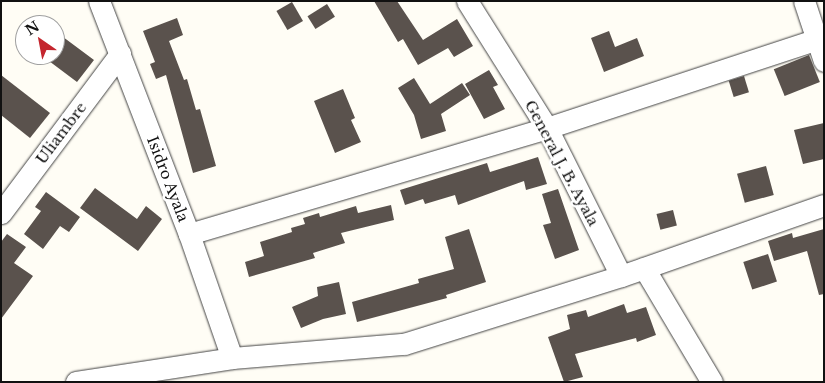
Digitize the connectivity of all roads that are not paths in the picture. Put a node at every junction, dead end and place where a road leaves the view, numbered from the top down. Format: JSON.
{"nodes":[{"id":1,"x":99,"y":1,"type":"edge"},
{"id":2,"x":468,"y":1,"type":"edge"},
{"id":3,"x":804,"y":1,"type":"edge"},
{"id":4,"x":817,"y":38,"type":"junction"},
{"id":5,"x":120,"y":54,"type":"junction"},
{"id":6,"x":824,"y":61,"type":"edge"},
{"id":7,"x":547,"y":128,"type":"junction"},
{"id":8,"x":824,"y":205,"type":"edge"},
{"id":9,"x":1,"y":213,"type":"edge"},
{"id":10,"x":189,"y":234,"type":"junction"},
{"id":11,"x":644,"y":268,"type":"junction"},
{"id":12,"x":621,"y":276,"type":"junction"},
{"id":13,"x":232,"y":358,"type":"junction"},
{"id":14,"x":76,"y":382,"type":"edge"},
{"id":15,"x":712,"y":382,"type":"edge"}],
"edges":[{"from":1,"to":5,"type":"street","name":"Isidro Ayala"},
{"from":2,"to":7,"type":"street","name":"General J. B. Ayala"},
{"from":3,"to":4,"type":"street"},
{"from":4,"to":6,"type":"street"},
{"from":4,"to":7,"type":"street"},
{"from":5,"to":9,"type":"street","name":"Uliambre"},
{"from":5,"to":10,"type":"street","name":"Isidro Ayala"},
{"from":7,"to":10,"type":"street"},
{"from":7,"to":12,"type":"street","name":"General J. B. Ayala"},
{"from":8,"to":11,"type":"street"},
{"from":10,"to":13,"type":"street","name":"Isidro Ayala"},
{"from":11,"to":12,"type":"street"},
{"from":11,"to":15,"type":"street"},
{"from":12,"to":13,"type":"street"},
{"from":13,"to":14,"type":"street"}]}
